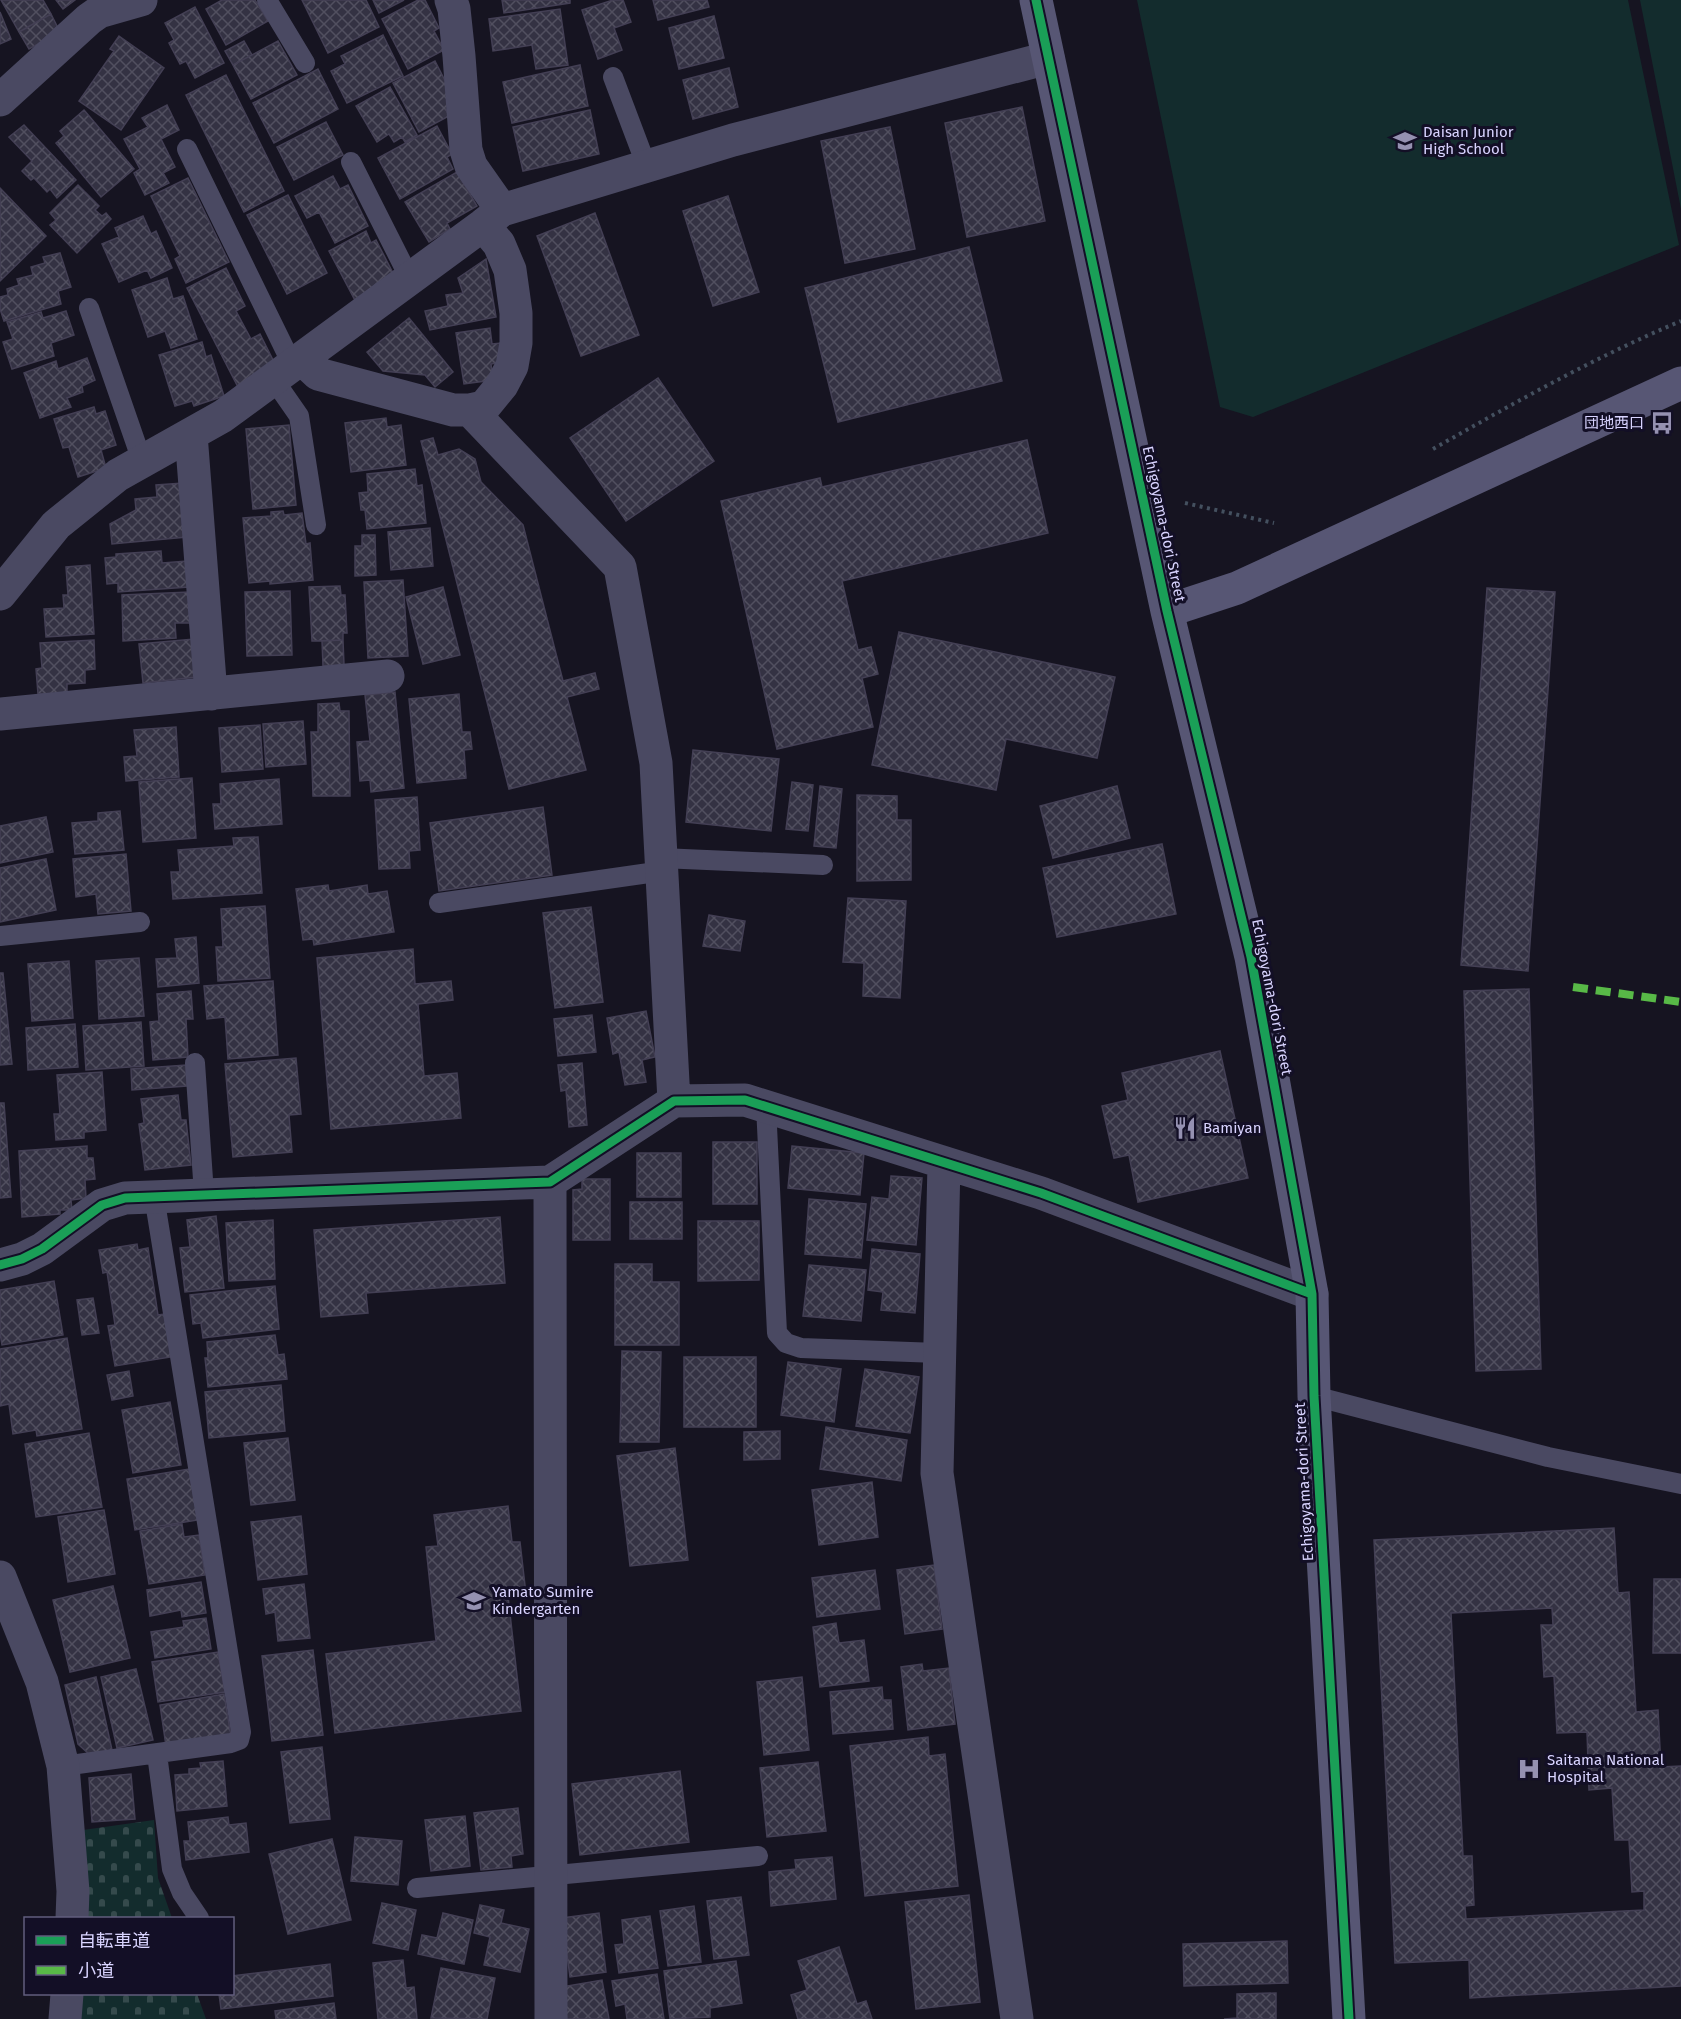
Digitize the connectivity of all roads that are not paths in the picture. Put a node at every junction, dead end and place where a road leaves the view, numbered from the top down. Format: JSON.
{"nodes":[{"id":1,"x":141,"y":0,"type":"edge"},
{"id":2,"x":267,"y":0,"type":"edge"},
{"id":3,"x":451,"y":0,"type":"edge"},
{"id":4,"x":1036,"y":0,"type":"edge"},
{"id":5,"x":1048,"y":58,"type":"junction"},
{"id":6,"x":305,"y":63,"type":"dead end"},
{"id":7,"x":613,"y":77,"type":"dead end"},
{"id":8,"x":0,"y":100,"type":"edge"},
{"id":9,"x":187,"y":149,"type":"dead end"},
{"id":10,"x":351,"y":162,"type":"dead end"},
{"id":11,"x":646,"y":166,"type":"junction"},
{"id":12,"x":493,"y":218,"type":"junction"},
{"id":13,"x":411,"y":279,"type":"junction"},
{"id":14,"x":88,"y":308,"type":"dead end"},
{"id":15,"x":290,"y":368,"type":"junction"},
{"id":16,"x":1681,"y":382,"type":"edge"},
{"id":17,"x":470,"y":410,"type":"junction"},
{"id":18,"x":191,"y":434,"type":"junction"},
{"id":19,"x":142,"y":461,"type":"junction"},
{"id":20,"x":316,"y":525,"type":"dead end"},
{"id":21,"x":0,"y":594,"type":"edge"},
{"id":22,"x":1167,"y":610,"type":"junction"},
{"id":23,"x":388,"y":676,"type":"dead end"},
{"id":24,"x":211,"y":694,"type":"junction"},
{"id":25,"x":0,"y":714,"type":"edge"},
{"id":26,"x":662,"y":864,"type":"junction"},
{"id":27,"x":823,"y":865,"type":"dead end"},
{"id":28,"x":439,"y":903,"type":"dead end"},
{"id":29,"x":140,"y":922,"type":"dead end"},
{"id":30,"x":0,"y":936,"type":"edge"},
{"id":31,"x":195,"y":1063,"type":"dead end"},
{"id":32,"x":674,"y":1101,"type":"junction"},
{"id":33,"x":766,"y":1106,"type":"junction"},
{"id":34,"x":944,"y":1163,"type":"junction"},
{"id":35,"x":550,"y":1182,"type":"junction"},
{"id":36,"x":204,"y":1194,"type":"junction"},
{"id":37,"x":154,"y":1196,"type":"junction"},
{"id":38,"x":0,"y":1264,"type":"edge"},
{"id":39,"x":1312,"y":1294,"type":"junction"},
{"id":40,"x":938,"y":1353,"type":"junction"},
{"id":41,"x":1314,"y":1396,"type":"junction"},
{"id":42,"x":1681,"y":1484,"type":"edge"},
{"id":43,"x":0,"y":1577,"type":"edge"},
{"id":44,"x":158,"y":1754,"type":"junction"},
{"id":45,"x":63,"y":1766,"type":"junction"},
{"id":46,"x":758,"y":1856,"type":"dead end"},
{"id":47,"x":550,"y":1875,"type":"junction"},
{"id":48,"x":417,"y":1888,"type":"dead end"},
{"id":49,"x":72,"y":1917,"type":"edge"},
{"id":50,"x":198,"y":1917,"type":"edge"},
{"id":51,"x":67,"y":1995,"type":"edge"},
{"id":52,"x":65,"y":2019,"type":"edge"},
{"id":53,"x":551,"y":2019,"type":"edge"},
{"id":54,"x":1017,"y":2019,"type":"edge"},
{"id":55,"x":1349,"y":2019,"type":"edge"}],
"edges":[{"from":1,"to":8,"type":"street"},
{"from":2,"to":6,"type":"lane"},
{"from":3,"to":12,"type":"street"},
{"from":4,"to":5,"type":"street","name":"Echigoyama-dori Street"},
{"from":5,"to":11,"type":"street"},
{"from":5,"to":22,"type":"street","name":"Echigoyama-dori Street"},
{"from":7,"to":11,"type":"lane"},
{"from":9,"to":15,"type":"lane"},
{"from":10,"to":13,"type":"lane"},
{"from":11,"to":12,"type":"street"},
{"from":12,"to":13,"type":"street"},
{"from":12,"to":17,"type":"street"},
{"from":13,"to":15,"type":"street"},
{"from":14,"to":19,"type":"lane"},
{"from":15,"to":17,"type":"street"},
{"from":15,"to":18,"type":"street"},
{"from":15,"to":20,"type":"lane"},
{"from":16,"to":22,"type":"street"},
{"from":17,"to":26,"type":"street"},
{"from":18,"to":19,"type":"street"},
{"from":18,"to":24,"type":"street"},
{"from":19,"to":21,"type":"street"},
{"from":22,"to":39,"type":"street","name":"Echigoyama-dori Street"},
{"from":23,"to":24,"type":"street"},
{"from":24,"to":25,"type":"street"},
{"from":26,"to":27,"type":"lane"},
{"from":26,"to":28,"type":"lane"},
{"from":26,"to":32,"type":"street"},
{"from":29,"to":30,"type":"lane"},
{"from":31,"to":36,"type":"lane"},
{"from":32,"to":33,"type":"street"},
{"from":32,"to":35,"type":"street"},
{"from":33,"to":34,"type":"street"},
{"from":33,"to":40,"type":"lane"},
{"from":34,"to":39,"type":"street"},
{"from":34,"to":40,"type":"street"},
{"from":35,"to":36,"type":"street"},
{"from":35,"to":47,"type":"street"},
{"from":36,"to":37,"type":"street"},
{"from":37,"to":38,"type":"street"},
{"from":37,"to":44,"type":"lane"},
{"from":39,"to":41,"type":"street","name":"Echigoyama-dori Street"},
{"from":40,"to":54,"type":"street"},
{"from":41,"to":42,"type":"lane"},
{"from":41,"to":55,"type":"street","name":"Echigoyama-dori Street"},
{"from":43,"to":45,"type":"street"},
{"from":44,"to":45,"type":"lane"},
{"from":44,"to":50,"type":"lane"},
{"from":45,"to":49,"type":"street"},
{"from":46,"to":47,"type":"lane"},
{"from":47,"to":48,"type":"lane"},
{"from":47,"to":53,"type":"street"},
{"from":51,"to":52,"type":"street"}]}
